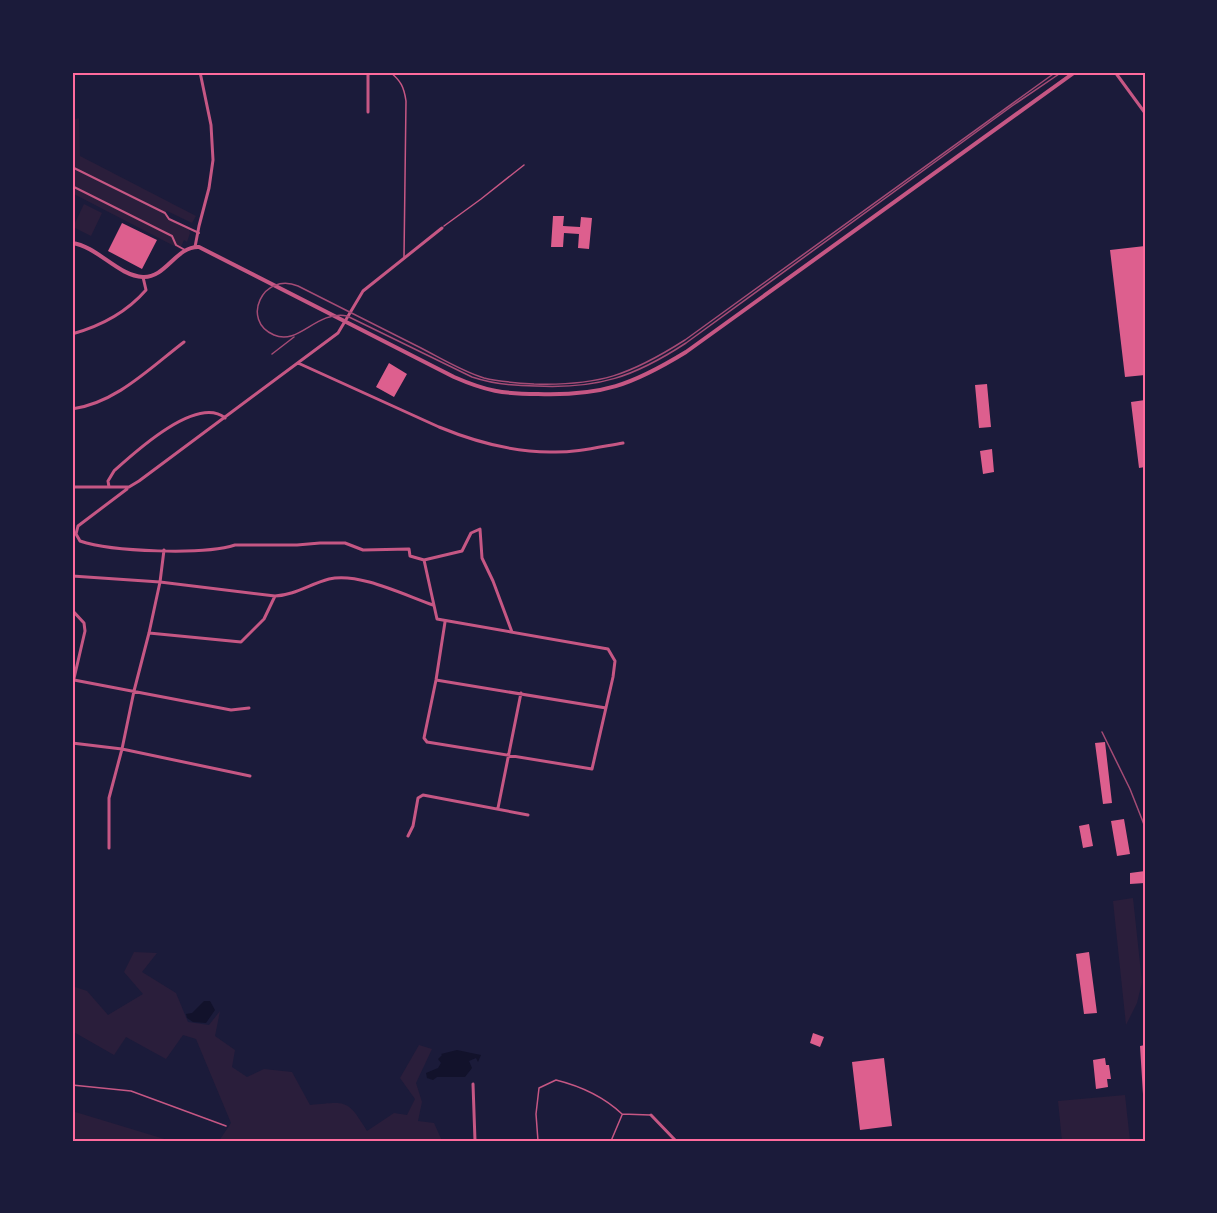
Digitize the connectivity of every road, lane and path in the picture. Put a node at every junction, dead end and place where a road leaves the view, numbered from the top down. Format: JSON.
{"nodes":[{"id":1,"x":200,"y":72,"type":"edge"},
{"id":2,"x":368,"y":72,"type":"edge"},
{"id":3,"x":390,"y":72,"type":"edge"},
{"id":4,"x":1076,"y":72,"type":"edge"},
{"id":5,"x":1115,"y":72,"type":"edge"},
{"id":6,"x":368,"y":112,"type":"dead end"},
{"id":7,"x":1145,"y":113,"type":"edge"},
{"id":8,"x":524,"y":165,"type":"dead end"},
{"id":9,"x":72,"y":167,"type":"edge"},
{"id":10,"x":72,"y":186,"type":"edge"},
{"id":11,"x":442,"y":228,"type":"joint"},
{"id":12,"x":199,"y":233,"type":"junction"},
{"id":13,"x":72,"y":243,"type":"edge"},
{"id":14,"x":195,"y":247,"type":"junction"},
{"id":15,"x":185,"y":250,"type":"junction"},
{"id":16,"x":404,"y":259,"type":"junction"},
{"id":17,"x":143,"y":277,"type":"junction"},
{"id":18,"x":345,"y":321,"type":"junction"},
{"id":19,"x":72,"y":334,"type":"edge"},
{"id":20,"x":184,"y":342,"type":"dead end"},
{"id":21,"x":298,"y":363,"type":"junction"},
{"id":22,"x":72,"y":409,"type":"edge"},
{"id":23,"x":225,"y":418,"type":"junction"},
{"id":24,"x":624,"y":443,"type":"dead end"},
{"id":25,"x":72,"y":487,"type":"edge"},
{"id":26,"x":109,"y":487,"type":"junction"},
{"id":27,"x":129,"y":488,"type":"junction"},
{"id":28,"x":164,"y":550,"type":"junction"},
{"id":29,"x":424,"y":560,"type":"junction"},
{"id":30,"x":72,"y":576,"type":"edge"},
{"id":31,"x":160,"y":582,"type":"junction"},
{"id":32,"x":275,"y":596,"type":"junction"},
{"id":33,"x":433,"y":604,"type":"junction"},
{"id":34,"x":72,"y":610,"type":"edge"},
{"id":35,"x":445,"y":622,"type":"junction"},
{"id":36,"x":512,"y":632,"type":"junction"},
{"id":37,"x":149,"y":633,"type":"junction"},
{"id":38,"x":74,"y":680,"type":"junction"},
{"id":39,"x":436,"y":680,"type":"junction"},
{"id":40,"x":72,"y":687,"type":"edge"},
{"id":41,"x":134,"y":691,"type":"junction"},
{"id":42,"x":520,"y":693,"type":"junction"},
{"id":43,"x":249,"y":708,"type":"dead end"},
{"id":44,"x":606,"y":708,"type":"junction"},
{"id":45,"x":72,"y":742,"type":"edge"},
{"id":46,"x":122,"y":749,"type":"junction"},
{"id":47,"x":509,"y":755,"type":"junction"},
{"id":48,"x":250,"y":777,"type":"dead end"},
{"id":49,"x":498,"y":808,"type":"junction"},
{"id":50,"x":528,"y":815,"type":"dead end"},
{"id":51,"x":408,"y":836,"type":"dead end"},
{"id":52,"x":109,"y":848,"type":"dead end"},
{"id":53,"x":473,"y":1084,"type":"dead end"},
{"id":54,"x":72,"y":1085,"type":"edge"},
{"id":55,"x":622,"y":1114,"type":"junction"},
{"id":56,"x":651,"y":1115,"type":"joint"},
{"id":57,"x":226,"y":1126,"type":"dead end"},
{"id":58,"x":475,"y":1141,"type":"edge"},
{"id":59,"x":538,"y":1141,"type":"edge"},
{"id":60,"x":611,"y":1141,"type":"edge"},
{"id":61,"x":676,"y":1141,"type":"edge"}],
"edges":[{"from":1,"to":12,"type":"street"},
{"from":2,"to":6,"type":"street"},
{"from":3,"to":16,"type":"lane"},
{"from":4,"to":18,"type":"street"},
{"from":5,"to":7,"type":"street"},
{"from":8,"to":11,"type":"lane"},
{"from":9,"to":12,"type":"street"},
{"from":10,"to":15,"type":"street"},
{"from":11,"to":16,"type":"street"},
{"from":12,"to":14,"type":"street"},
{"from":13,"to":17,"type":"street"},
{"from":14,"to":15,"type":"street"},
{"from":14,"to":18,"type":"street"},
{"from":15,"to":17,"type":"street"},
{"from":16,"to":18,"type":"street"},
{"from":17,"to":19,"type":"street"},
{"from":18,"to":21,"type":"street"},
{"from":20,"to":22,"type":"street"},
{"from":21,"to":23,"type":"street"},
{"from":21,"to":24,"type":"street"},
{"from":23,"to":26,"type":"street"},
{"from":23,"to":27,"type":"street"},
{"from":25,"to":26,"type":"street"},
{"from":26,"to":27,"type":"street"},
{"from":27,"to":28,"type":"street"},
{"from":28,"to":29,"type":"street"},
{"from":28,"to":31,"type":"street"},
{"from":29,"to":33,"type":"street"},
{"from":29,"to":36,"type":"street"},
{"from":30,"to":31,"type":"street"},
{"from":31,"to":32,"type":"street"},
{"from":31,"to":37,"type":"street"},
{"from":32,"to":33,"type":"street"},
{"from":32,"to":37,"type":"street"},
{"from":33,"to":35,"type":"street"},
{"from":34,"to":38,"type":"street"},
{"from":35,"to":36,"type":"street"},
{"from":35,"to":39,"type":"street"},
{"from":36,"to":44,"type":"street"},
{"from":37,"to":41,"type":"street"},
{"from":38,"to":40,"type":"street"},
{"from":38,"to":41,"type":"street"},
{"from":39,"to":42,"type":"street"},
{"from":39,"to":47,"type":"street"},
{"from":41,"to":43,"type":"street"},
{"from":41,"to":46,"type":"street"},
{"from":42,"to":44,"type":"street"},
{"from":42,"to":47,"type":"street"},
{"from":44,"to":47,"type":"street"},
{"from":45,"to":46,"type":"street"},
{"from":46,"to":48,"type":"street"},
{"from":46,"to":52,"type":"street"},
{"from":47,"to":49,"type":"street"},
{"from":49,"to":50,"type":"street"},
{"from":49,"to":51,"type":"street"},
{"from":53,"to":58,"type":"street"},
{"from":54,"to":57,"type":"lane"},
{"from":55,"to":56,"type":"lane"},
{"from":55,"to":59,"type":"lane"},
{"from":55,"to":60,"type":"lane"},
{"from":56,"to":61,"type":"street"}]}
